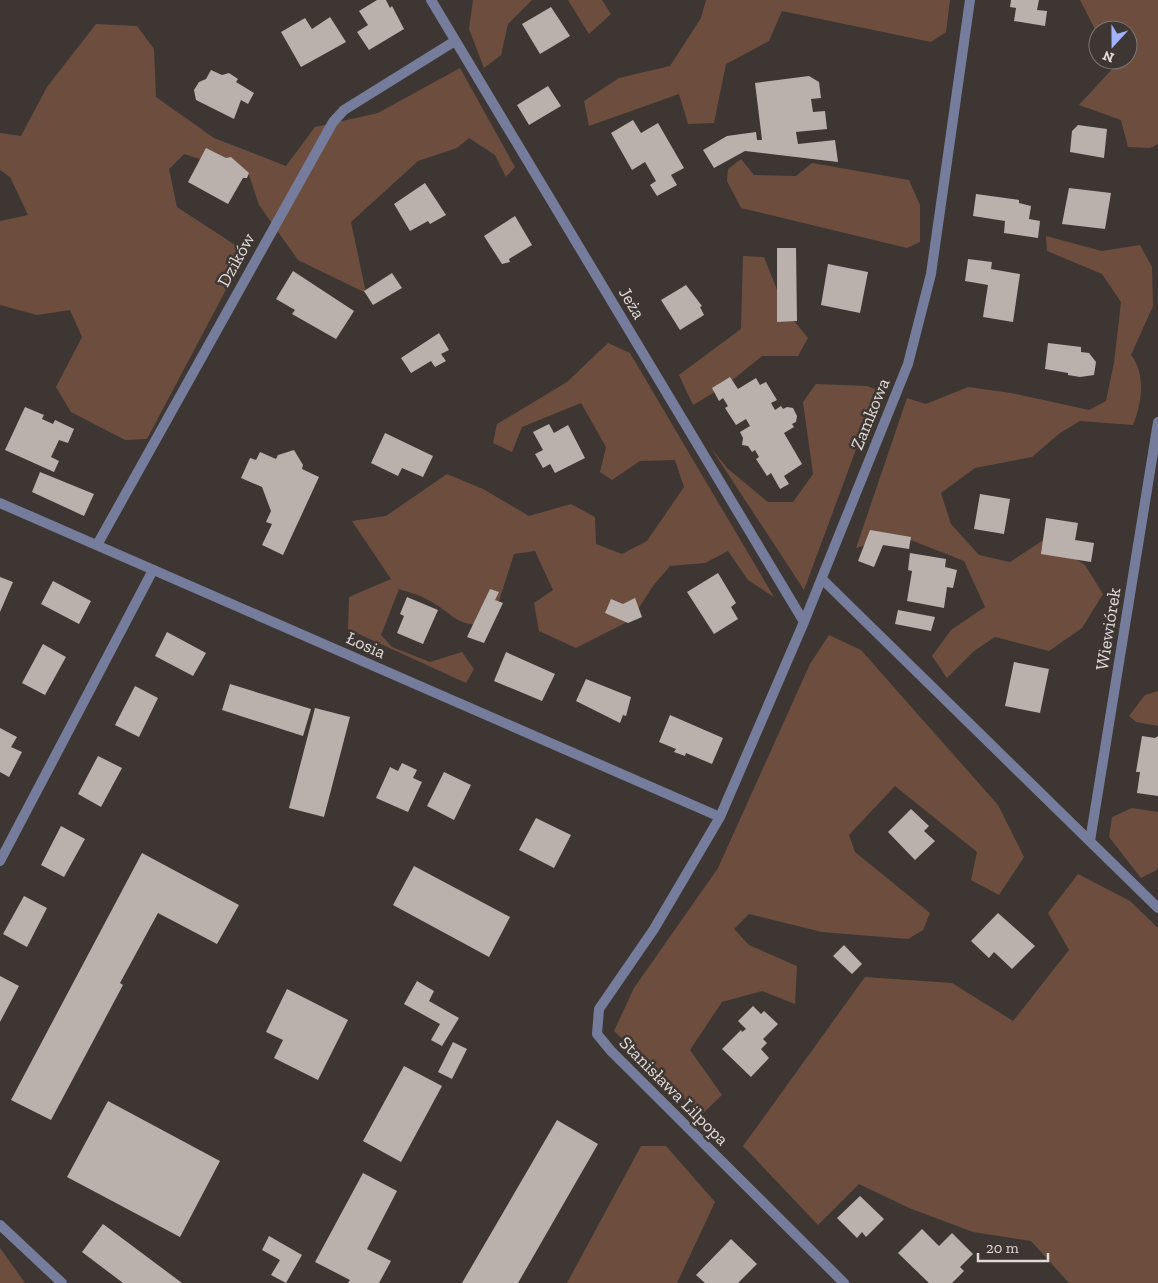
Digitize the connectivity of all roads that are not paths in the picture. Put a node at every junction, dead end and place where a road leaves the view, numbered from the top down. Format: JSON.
{"nodes":[{"id":1,"x":431,"y":0,"type":"edge"},
{"id":2,"x":970,"y":0,"type":"edge"},
{"id":3,"x":455,"y":40,"type":"junction"},
{"id":4,"x":1158,"y":422,"type":"edge"},
{"id":5,"x":1156,"y":449,"type":"edge"},
{"id":6,"x":0,"y":503,"type":"edge"},
{"id":7,"x":97,"y":545,"type":"junction"},
{"id":8,"x":153,"y":570,"type":"junction"},
{"id":9,"x":822,"y":579,"type":"junction"},
{"id":10,"x":804,"y":622,"type":"junction"},
{"id":11,"x":720,"y":817,"type":"junction"},
{"id":12,"x":1090,"y":842,"type":"junction"},
{"id":13,"x":0,"y":861,"type":"edge"},
{"id":14,"x":1158,"y":908,"type":"edge"},
{"id":15,"x":0,"y":1225,"type":"edge"},
{"id":16,"x":62,"y":1283,"type":"edge"},
{"id":17,"x":844,"y":1283,"type":"edge"}],
"edges":[{"from":1,"to":3,"type":"street","name":"Jeża"},
{"from":2,"to":9,"type":"street","name":"Zamkowa"},
{"from":3,"to":7,"type":"street","name":"Dzików"},
{"from":3,"to":10,"type":"street","name":"Jeża"},
{"from":4,"to":5,"type":"street","name":"Wiewiórek"},
{"from":5,"to":12,"type":"street","name":"Wiewiórek"},
{"from":6,"to":7,"type":"street","name":"Łosia"},
{"from":7,"to":8,"type":"street","name":"Łosia"},
{"from":8,"to":11,"type":"street","name":"Łosia"},
{"from":8,"to":13,"type":"street"},
{"from":9,"to":10,"type":"street","name":"Zamkowa"},
{"from":9,"to":12,"type":"street"},
{"from":10,"to":11,"type":"street","name":"Zamkowa"},
{"from":11,"to":17,"type":"street","name":"Stanisława Lilpopa"},
{"from":12,"to":14,"type":"street"},
{"from":15,"to":16,"type":"street"}]}
